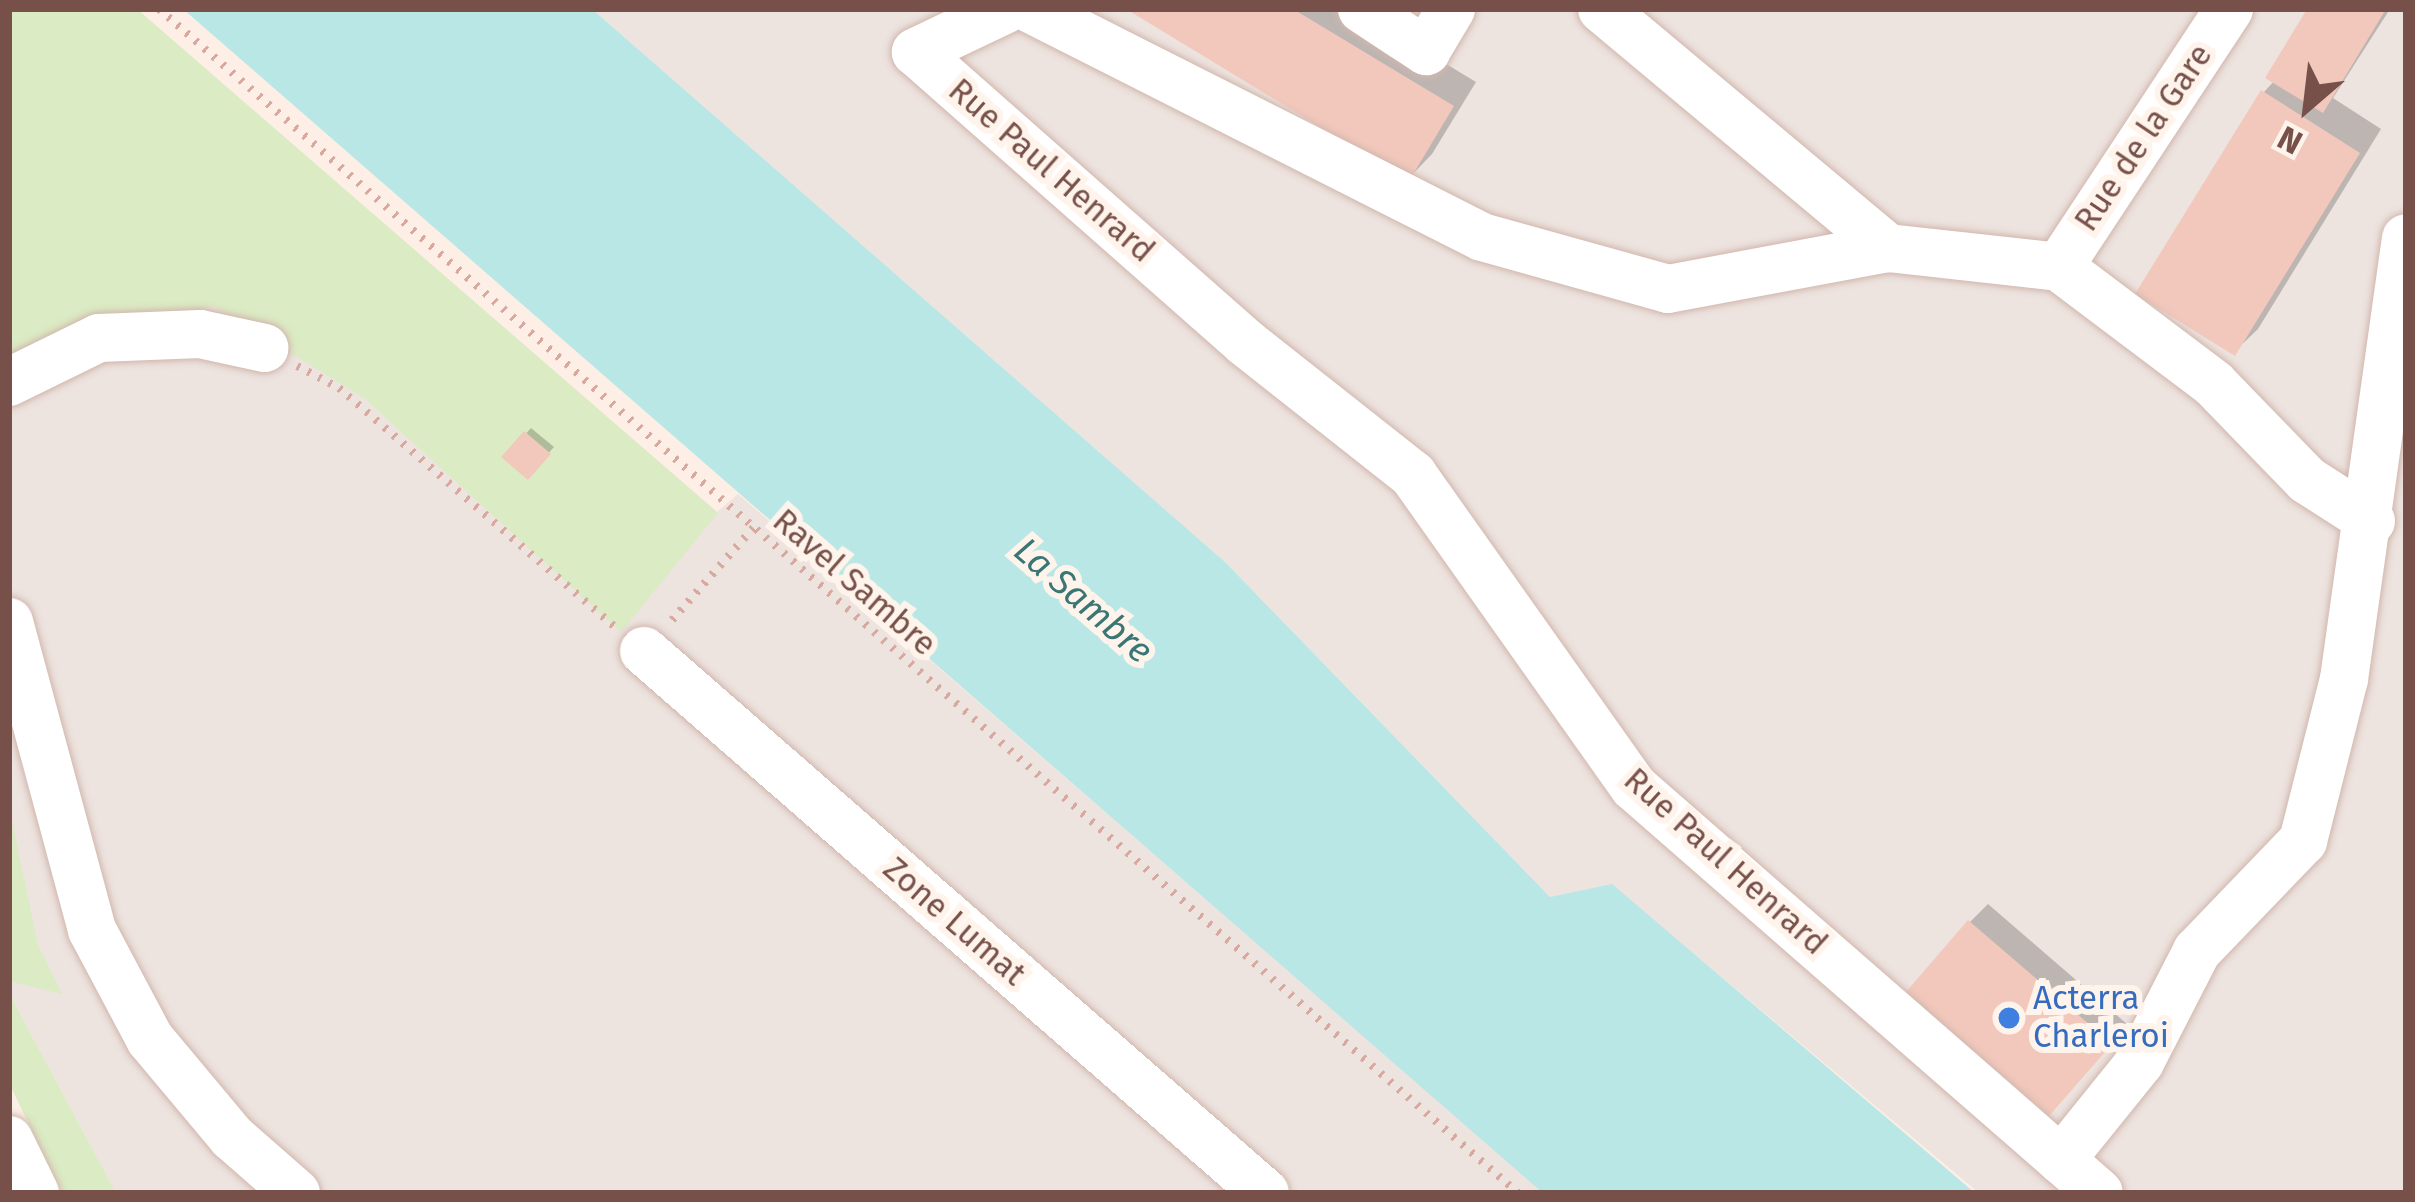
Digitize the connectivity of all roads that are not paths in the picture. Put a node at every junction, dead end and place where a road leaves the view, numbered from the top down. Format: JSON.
{"nodes":[{"id":1,"x":1031,"y":9,"type":"edge"},
{"id":2,"x":1362,"y":9,"type":"edge"},
{"id":3,"x":1451,"y":9,"type":"edge"},
{"id":4,"x":1602,"y":9,"type":"edge"},
{"id":5,"x":2229,"y":9,"type":"edge"},
{"id":6,"x":971,"y":15,"type":"edge"},
{"id":7,"x":2406,"y":238,"type":"edge"},
{"id":8,"x":1888,"y":248,"type":"junction"},
{"id":9,"x":2059,"y":266,"type":"junction"},
{"id":10,"x":264,"y":348,"type":"road end"},
{"id":11,"x":9,"y":382,"type":"edge"},
{"id":12,"x":2371,"y":521,"type":"junction"},
{"id":13,"x":9,"y":622,"type":"edge"},
{"id":14,"x":644,"y":651,"type":"road end"},
{"id":15,"x":9,"y":1140,"type":"edge"},
{"id":16,"x":2061,"y":1160,"type":"junction"},
{"id":17,"x":34,"y":1193,"type":"edge"},
{"id":18,"x":296,"y":1193,"type":"edge"},
{"id":19,"x":1265,"y":1193,"type":"edge"},
{"id":20,"x":2099,"y":1193,"type":"edge"}],
"edges":[{"from":1,"to":8,"type":"street"},
{"from":2,"to":3,"type":"street"},
{"from":4,"to":8,"type":"street"},
{"from":5,"to":9,"type":"street","name":"Rue de la Gare"},
{"from":6,"to":16,"type":"street","name":"Rue Paul Henrard"},
{"from":7,"to":12,"type":"street"},
{"from":8,"to":9,"type":"street"},
{"from":9,"to":12,"type":"street"},
{"from":10,"to":11,"type":"street"},
{"from":12,"to":16,"type":"street"},
{"from":13,"to":18,"type":"street"},
{"from":14,"to":19,"type":"street","name":"Zone Lumat"},
{"from":15,"to":17,"type":"street"},
{"from":16,"to":20,"type":"street"}]}
